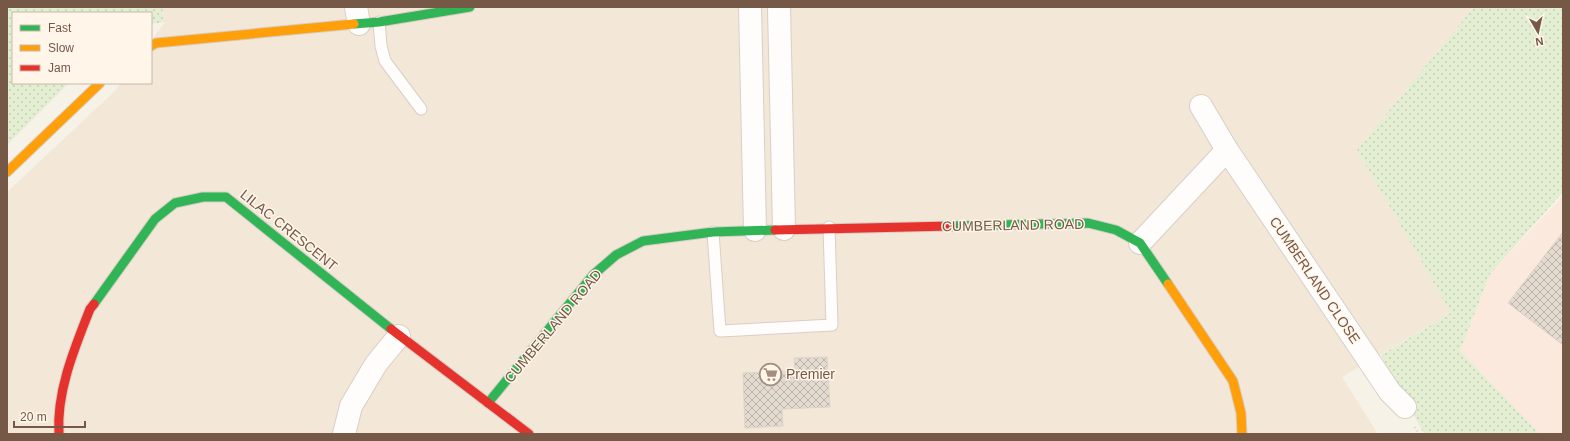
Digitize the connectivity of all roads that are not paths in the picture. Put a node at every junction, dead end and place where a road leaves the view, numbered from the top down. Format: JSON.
{"nodes":[{"id":1,"x":470,"y":7,"type":"edge"},
{"id":2,"x":750,"y":7,"type":"edge"},
{"id":3,"x":779,"y":7,"type":"edge"},
{"id":4,"x":365,"y":18,"type":"edge"},
{"id":5,"x":152,"y":45,"type":"edge"},
{"id":6,"x":99,"y":84,"type":"edge"},
{"id":7,"x":1201,"y":106,"type":"dead end"},
{"id":8,"x":421,"y":109,"type":"dead end"},
{"id":9,"x":1227,"y":150,"type":"junction"},
{"id":10,"x":7,"y":172,"type":"edge"},
{"id":11,"x":829,"y":227,"type":"junction"},
{"id":12,"x":784,"y":229,"type":"junction"},
{"id":13,"x":755,"y":230,"type":"junction"},
{"id":14,"x":713,"y":232,"type":"junction"},
{"id":15,"x":1140,"y":243,"type":"junction"},
{"id":16,"x":399,"y":336,"type":"junction"},
{"id":17,"x":488,"y":402,"type":"junction"},
{"id":18,"x":1405,"y":408,"type":"dead end"},
{"id":19,"x":59,"y":434,"type":"edge"},
{"id":20,"x":344,"y":434,"type":"edge"},
{"id":21,"x":529,"y":434,"type":"edge"},
{"id":22,"x":1242,"y":434,"type":"edge"}],
"edges":[{"from":1,"to":4,"type":"street"},
{"from":2,"to":13,"type":"street"},
{"from":3,"to":12,"type":"street"},
{"from":4,"to":5,"type":"street"},
{"from":4,"to":8,"type":"lane"},
{"from":6,"to":10,"type":"street"},
{"from":7,"to":9,"type":"street","name":"CUMBERLAND CLOSE"},
{"from":9,"to":15,"type":"street"},
{"from":9,"to":18,"type":"street","name":"CUMBERLAND CLOSE"},
{"from":11,"to":12,"type":"street","name":"CUMBERLAND ROAD"},
{"from":11,"to":14,"type":"lane"},
{"from":11,"to":15,"type":"street","name":"CUMBERLAND ROAD"},
{"from":12,"to":13,"type":"street","name":"CUMBERLAND ROAD"},
{"from":13,"to":14,"type":"street","name":"CUMBERLAND ROAD"},
{"from":14,"to":17,"type":"street","name":"CUMBERLAND ROAD"},
{"from":15,"to":22,"type":"street","name":"CUMBERLAND ROAD"},
{"from":16,"to":17,"type":"street","name":"LILAC CRESCENT"},
{"from":16,"to":19,"type":"street","name":"LILAC CRESCENT"},
{"from":16,"to":20,"type":"street"},
{"from":17,"to":21,"type":"street","name":"LILAC CRESCENT"}]}
